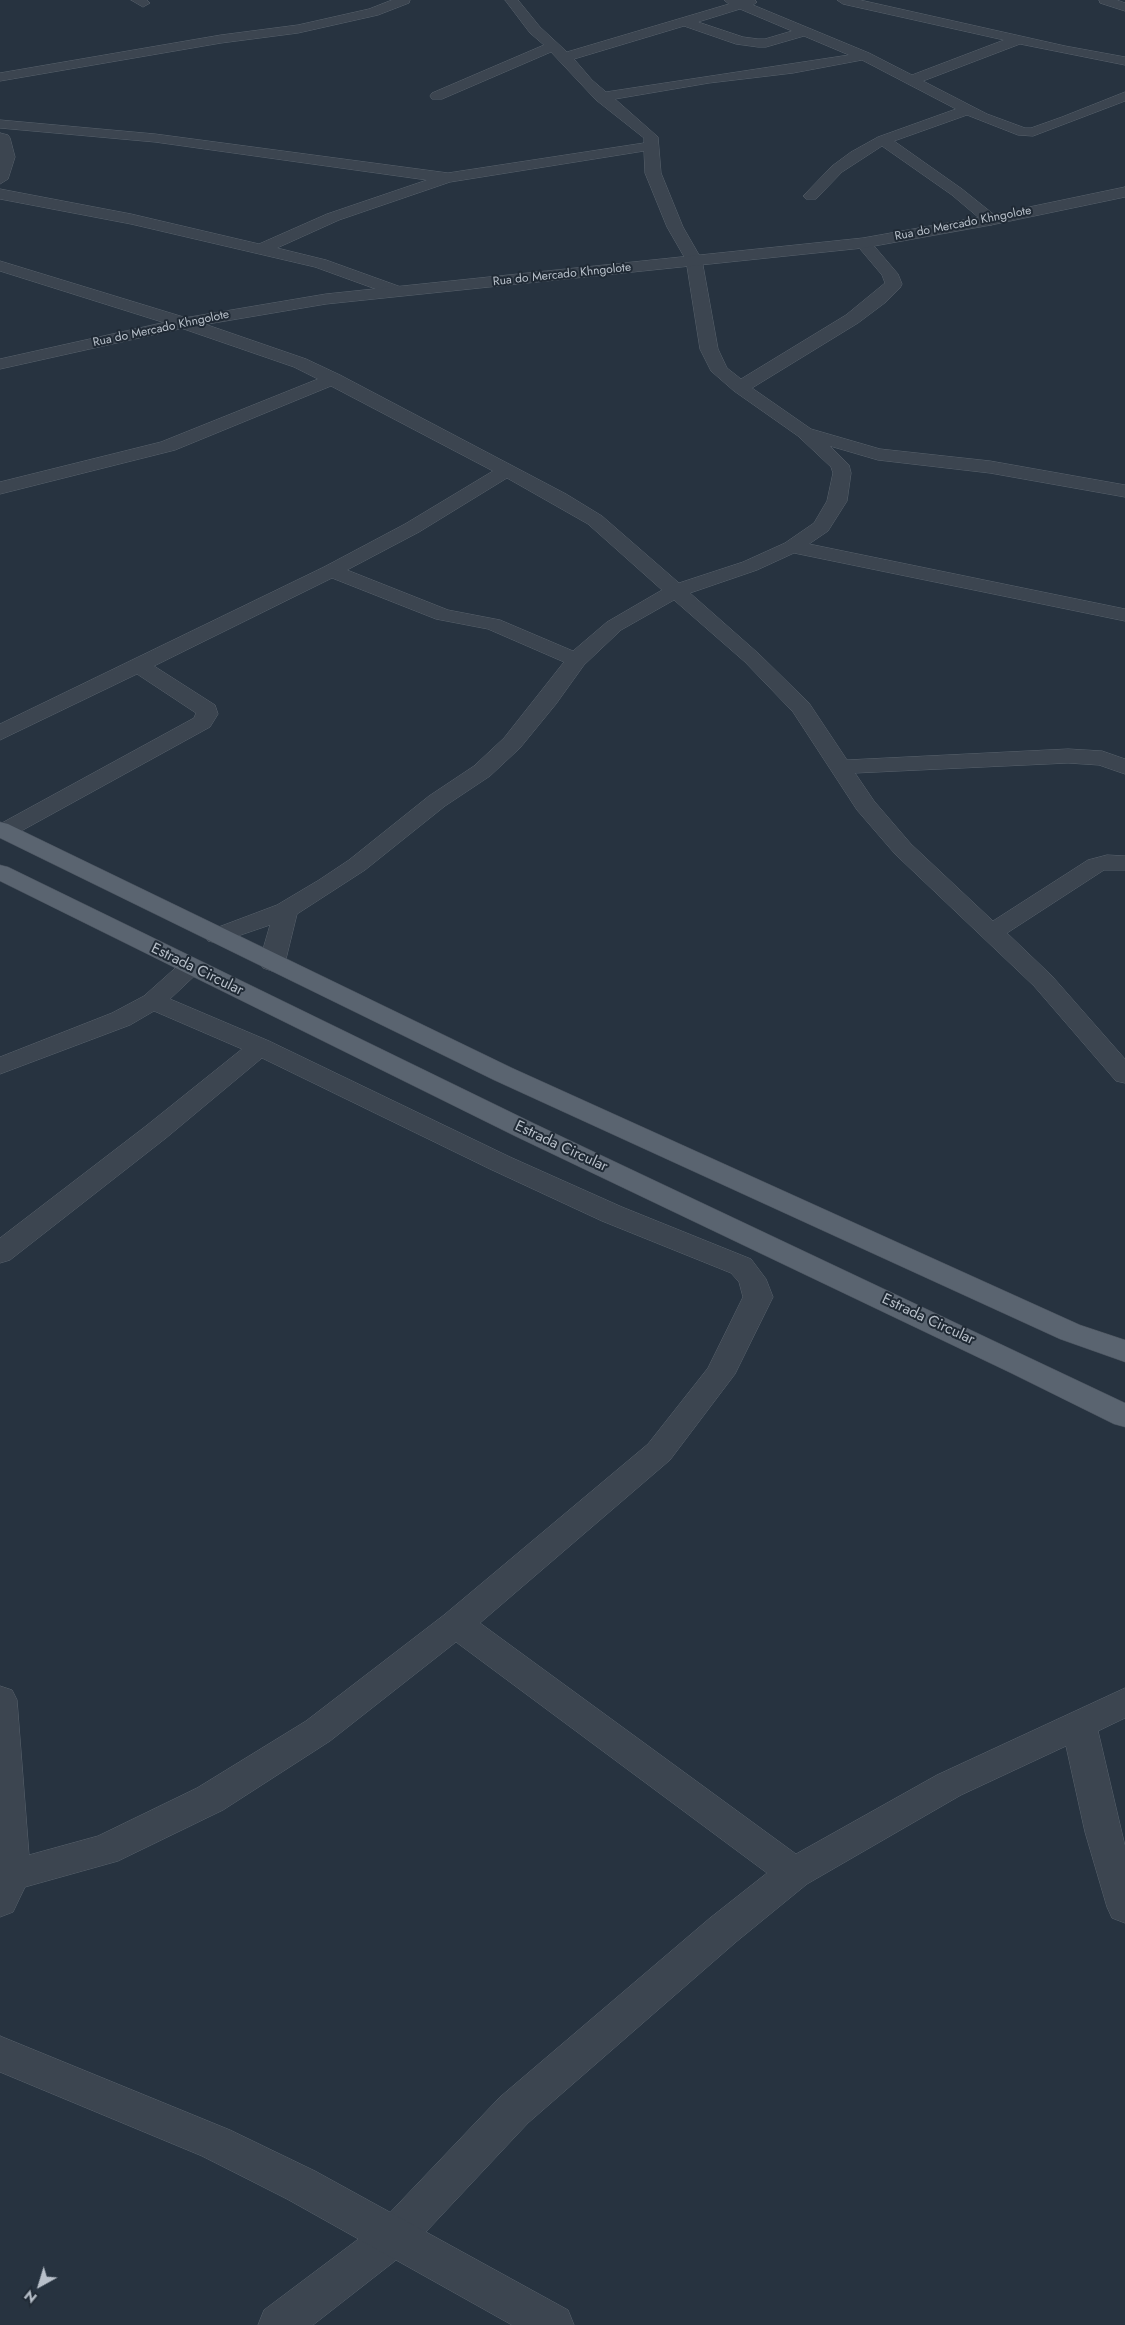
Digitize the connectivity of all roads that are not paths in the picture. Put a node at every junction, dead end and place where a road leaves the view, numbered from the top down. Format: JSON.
{"nodes":[{"id":1,"x":404,"y":0,"type":"edge"},
{"id":2,"x":511,"y":0,"type":"edge"},
{"id":3,"x":757,"y":0,"type":"edge"},
{"id":4,"x":843,"y":0,"type":"edge"},
{"id":5,"x":1105,"y":0,"type":"edge"},
{"id":6,"x":736,"y":2,"type":"edge"},
{"id":7,"x":1125,"y":7,"type":"edge"},
{"id":8,"x":683,"y":21,"type":"junction"},
{"id":9,"x":806,"y":31,"type":"junction"},
{"id":10,"x":1020,"y":40,"type":"junction"},
{"id":11,"x":553,"y":46,"type":"junction"},
{"id":12,"x":864,"y":56,"type":"junction"},
{"id":13,"x":565,"y":57,"type":"junction"},
{"id":14,"x":1125,"y":61,"type":"edge"},
{"id":15,"x":0,"y":77,"type":"edge"},
{"id":16,"x":913,"y":80,"type":"junction"},
{"id":17,"x":438,"y":96,"type":"dead end"},
{"id":18,"x":1125,"y":96,"type":"edge"},
{"id":19,"x":601,"y":97,"type":"junction"},
{"id":20,"x":968,"y":110,"type":"junction"},
{"id":21,"x":0,"y":124,"type":"edge"},
{"id":22,"x":0,"y":137,"type":"edge"},
{"id":23,"x":883,"y":140,"type":"junction"},
{"id":24,"x":650,"y":146,"type":"junction"},
{"id":25,"x":590,"y":155,"type":"junction"},
{"id":26,"x":653,"y":173,"type":"junction"},
{"id":27,"x":448,"y":178,"type":"junction"},
{"id":28,"x":0,"y":179,"type":"edge"},
{"id":29,"x":1125,"y":192,"type":"edge"},
{"id":30,"x":0,"y":194,"type":"edge"},
{"id":31,"x":811,"y":196,"type":"dead end"},
{"id":32,"x":991,"y":220,"type":"junction"},
{"id":33,"x":862,"y":243,"type":"junction"},
{"id":34,"x":261,"y":249,"type":"junction"},
{"id":35,"x":694,"y":260,"type":"junction"},
{"id":36,"x":0,"y":266,"type":"edge"},
{"id":37,"x":395,"y":291,"type":"junction"},
{"id":38,"x":184,"y":322,"type":"junction"},
{"id":39,"x":0,"y":364,"type":"edge"},
{"id":40,"x":334,"y":379,"type":"junction"},
{"id":41,"x":740,"y":387,"type":"junction"},
{"id":42,"x":804,"y":432,"type":"junction"},
{"id":43,"x":878,"y":454,"type":"junction"},
{"id":44,"x":840,"y":465,"type":"junction"},
{"id":45,"x":506,"y":471,"type":"junction"},
{"id":46,"x":0,"y":488,"type":"edge"},
{"id":47,"x":1125,"y":491,"type":"edge"},
{"id":48,"x":792,"y":547,"type":"junction"},
{"id":49,"x":331,"y":571,"type":"junction"},
{"id":50,"x":675,"y":591,"type":"junction"},
{"id":51,"x":1125,"y":615,"type":"edge"},
{"id":52,"x":576,"y":660,"type":"junction"},
{"id":53,"x":139,"y":666,"type":"junction"},
{"id":54,"x":0,"y":733,"type":"edge"},
{"id":55,"x":841,"y":767,"type":"junction"},
{"id":56,"x":1125,"y":767,"type":"edge"},
{"id":57,"x":2,"y":830,"type":"edge"},
{"id":58,"x":1125,"y":863,"type":"edge"},
{"id":59,"x":0,"y":872,"type":"edge"},
{"id":60,"x":286,"y":910,"type":"junction"},
{"id":61,"x":992,"y":932,"type":"junction"},
{"id":62,"x":218,"y":936,"type":"junction"},
{"id":63,"x":272,"y":963,"type":"junction"},
{"id":64,"x":191,"y":968,"type":"junction"},
{"id":65,"x":153,"y":1001,"type":"junction"},
{"id":66,"x":260,"y":1047,"type":"junction"},
{"id":67,"x":0,"y":1066,"type":"edge"},
{"id":68,"x":1125,"y":1075,"type":"edge"},
{"id":69,"x":0,"y":1253,"type":"edge"},
{"id":70,"x":1125,"y":1351,"type":"edge"},
{"id":71,"x":1125,"y":1416,"type":"edge"},
{"id":72,"x":456,"y":1624,"type":"junction"},
{"id":73,"x":0,"y":1700,"type":"edge"},
{"id":74,"x":1125,"y":1702,"type":"edge"},
{"id":75,"x":1079,"y":1725,"type":"junction"},
{"id":76,"x":794,"y":1873,"type":"junction"},
{"id":77,"x":6,"y":1888,"type":"edge"},
{"id":78,"x":1125,"y":1906,"type":"edge"},
{"id":79,"x":0,"y":2054,"type":"edge"},
{"id":80,"x":395,"y":2236,"type":"junction"},
{"id":81,"x":279,"y":2325,"type":"edge"},
{"id":82,"x":552,"y":2325,"type":"edge"}],
"edges":[{"from":1,"to":15,"type":"street"},
{"from":2,"to":11,"type":"street"},
{"from":3,"to":6,"type":"street"},
{"from":4,"to":10,"type":"street"},
{"from":5,"to":7,"type":"street"},
{"from":6,"to":8,"type":"street"},
{"from":6,"to":9,"type":"street"},
{"from":8,"to":9,"type":"street"},
{"from":8,"to":13,"type":"street"},
{"from":9,"to":12,"type":"street"},
{"from":10,"to":14,"type":"street"},
{"from":10,"to":16,"type":"street"},
{"from":11,"to":13,"type":"street"},
{"from":11,"to":17,"type":"street"},
{"from":12,"to":16,"type":"street"},
{"from":12,"to":19,"type":"street"},
{"from":13,"to":19,"type":"street"},
{"from":16,"to":20,"type":"street"},
{"from":18,"to":20,"type":"street"},
{"from":19,"to":24,"type":"street"},
{"from":20,"to":23,"type":"street"},
{"from":21,"to":27,"type":"street"},
{"from":22,"to":28,"type":"street"},
{"from":23,"to":31,"type":"street"},
{"from":23,"to":32,"type":"street"},
{"from":24,"to":25,"type":"street"},
{"from":24,"to":26,"type":"street"},
{"from":25,"to":26,"type":"street"},
{"from":25,"to":27,"type":"street"},
{"from":26,"to":35,"type":"street"},
{"from":27,"to":34,"type":"street"},
{"from":29,"to":32,"type":"street","name":"Rua do Mercado Khngolote"},
{"from":30,"to":34,"type":"street"},
{"from":32,"to":33,"type":"street","name":"Rua do Mercado Khngolote"},
{"from":33,"to":35,"type":"street","name":"Rua do Mercado Khngolote"},
{"from":33,"to":41,"type":"street"},
{"from":34,"to":37,"type":"street"},
{"from":35,"to":37,"type":"street","name":"Rua do Mercado Khngolote"},
{"from":35,"to":41,"type":"street"},
{"from":36,"to":38,"type":"street"},
{"from":37,"to":38,"type":"street","name":"Rua do Mercado Khngolote"},
{"from":38,"to":39,"type":"street","name":"Rua do Mercado Khngolote"},
{"from":38,"to":40,"type":"street"},
{"from":40,"to":45,"type":"street"},
{"from":40,"to":46,"type":"street"},
{"from":41,"to":42,"type":"street"},
{"from":42,"to":43,"type":"street"},
{"from":42,"to":44,"type":"street"},
{"from":43,"to":44,"type":"street"},
{"from":43,"to":47,"type":"street"},
{"from":44,"to":48,"type":"street"},
{"from":45,"to":49,"type":"street"},
{"from":45,"to":50,"type":"street"},
{"from":48,"to":50,"type":"street"},
{"from":48,"to":51,"type":"street"},
{"from":49,"to":52,"type":"street"},
{"from":49,"to":53,"type":"street"},
{"from":50,"to":52,"type":"street"},
{"from":50,"to":55,"type":"street"},
{"from":52,"to":60,"type":"street"},
{"from":53,"to":54,"type":"street"},
{"from":53,"to":57,"type":"street"},
{"from":55,"to":56,"type":"street"},
{"from":55,"to":61,"type":"street"},
{"from":57,"to":62,"type":"main road"},
{"from":58,"to":61,"type":"street"},
{"from":59,"to":64,"type":"main road","name":"Estrada Circular"},
{"from":60,"to":62,"type":"street"},
{"from":60,"to":63,"type":"street"},
{"from":61,"to":68,"type":"street"},
{"from":62,"to":63,"type":"main road"},
{"from":63,"to":70,"type":"main road"},
{"from":64,"to":65,"type":"street"},
{"from":64,"to":71,"type":"main road","name":"Estrada Circular"},
{"from":65,"to":66,"type":"street"},
{"from":65,"to":67,"type":"street"},
{"from":66,"to":69,"type":"street"},
{"from":66,"to":72,"type":"street"},
{"from":72,"to":76,"type":"street"},
{"from":72,"to":77,"type":"street"},
{"from":73,"to":77,"type":"street"},
{"from":74,"to":75,"type":"street"},
{"from":75,"to":76,"type":"street"},
{"from":75,"to":78,"type":"street"},
{"from":76,"to":80,"type":"street"},
{"from":79,"to":80,"type":"street"},
{"from":80,"to":81,"type":"street"},
{"from":80,"to":82,"type":"street"}]}
